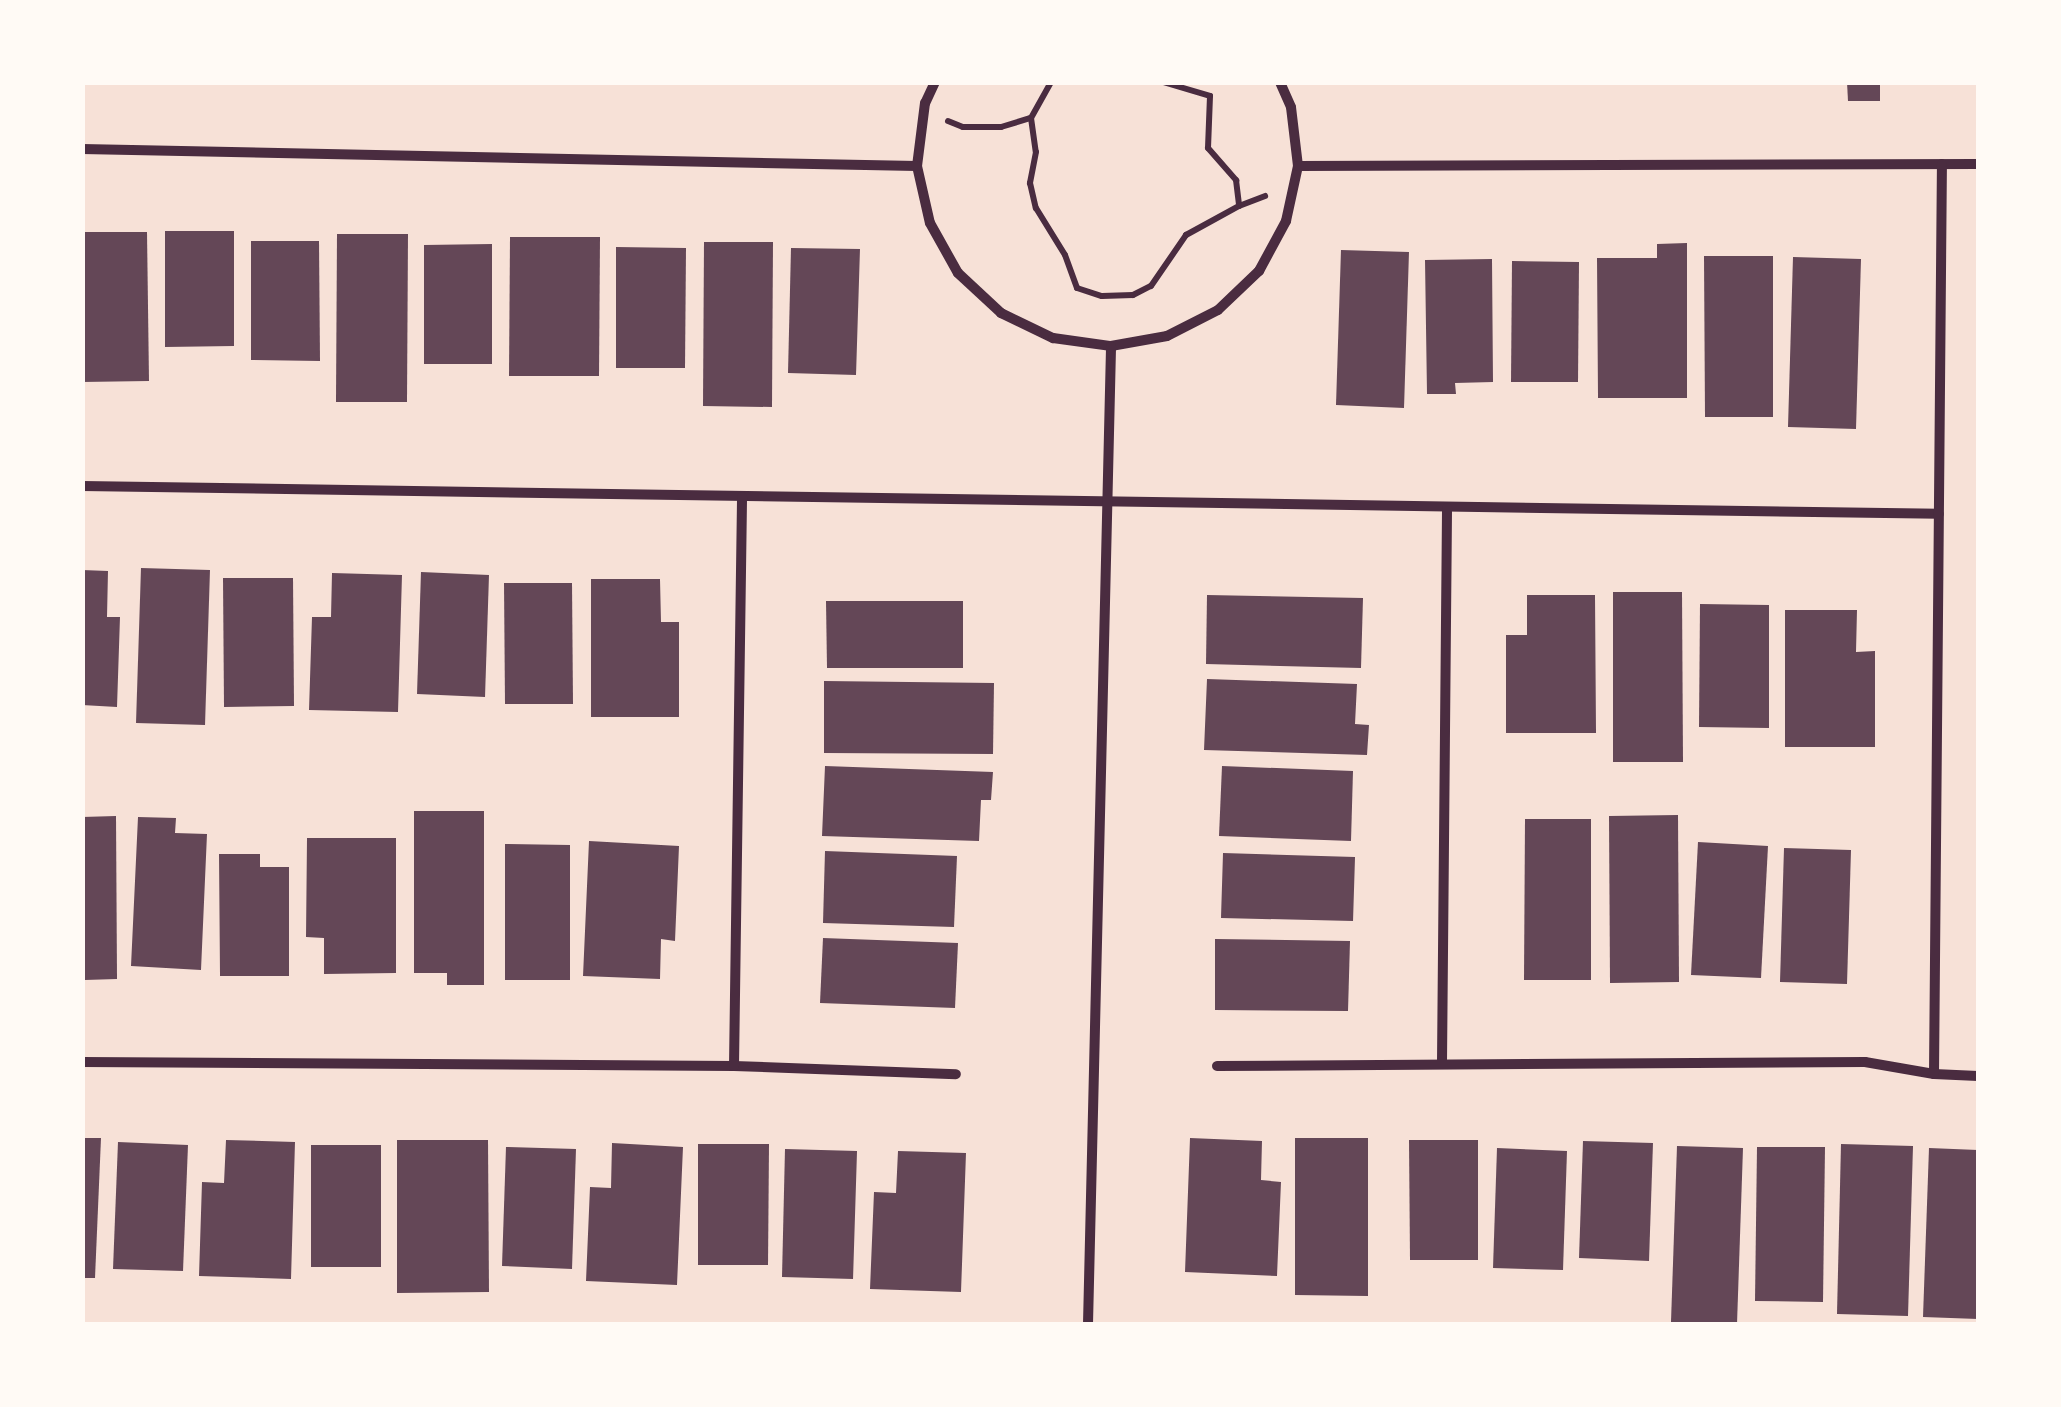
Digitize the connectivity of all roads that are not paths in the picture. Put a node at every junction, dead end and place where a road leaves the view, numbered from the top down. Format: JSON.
{"nodes":[{"id":1,"x":935,"y":82,"type":"edge"},
{"id":2,"x":1280,"y":82,"type":"edge"},
{"id":3,"x":82,"y":149,"type":"edge"},
{"id":4,"x":1942,"y":164,"type":"junction"},
{"id":5,"x":1978,"y":164,"type":"edge"},
{"id":6,"x":917,"y":166,"type":"junction"},
{"id":7,"x":1298,"y":166,"type":"junction"},
{"id":8,"x":1111,"y":346,"type":"junction"},
{"id":9,"x":82,"y":486,"type":"edge"},
{"id":10,"x":742,"y":497,"type":"junction"},
{"id":11,"x":1107,"y":504,"type":"junction"},
{"id":12,"x":1448,"y":508,"type":"junction"},
{"id":13,"x":1939,"y":514,"type":"junction"},
{"id":14,"x":82,"y":1062,"type":"edge"},
{"id":15,"x":1442,"y":1062,"type":"junction"},
{"id":16,"x":734,"y":1066,"type":"junction"},
{"id":17,"x":1217,"y":1066,"type":"dead end"},
{"id":18,"x":956,"y":1074,"type":"dead end"},
{"id":19,"x":1934,"y":1074,"type":"junction"},
{"id":20,"x":1978,"y":1076,"type":"edge"},
{"id":21,"x":1088,"y":1324,"type":"edge"}],
"edges":[{"from":1,"to":6,"type":"street"},
{"from":2,"to":7,"type":"street"},
{"from":3,"to":6,"type":"street"},
{"from":4,"to":5,"type":"street"},
{"from":4,"to":7,"type":"street"},
{"from":4,"to":13,"type":"street"},
{"from":6,"to":8,"type":"street"},
{"from":7,"to":8,"type":"street"},
{"from":8,"to":11,"type":"street"},
{"from":9,"to":10,"type":"street"},
{"from":10,"to":11,"type":"street"},
{"from":10,"to":16,"type":"street"},
{"from":11,"to":12,"type":"street"},
{"from":11,"to":21,"type":"street"},
{"from":12,"to":13,"type":"street"},
{"from":12,"to":15,"type":"street"},
{"from":13,"to":19,"type":"street"},
{"from":14,"to":16,"type":"street"},
{"from":15,"to":17,"type":"street"},
{"from":15,"to":19,"type":"street"},
{"from":16,"to":18,"type":"street"},
{"from":19,"to":20,"type":"street"}]}
